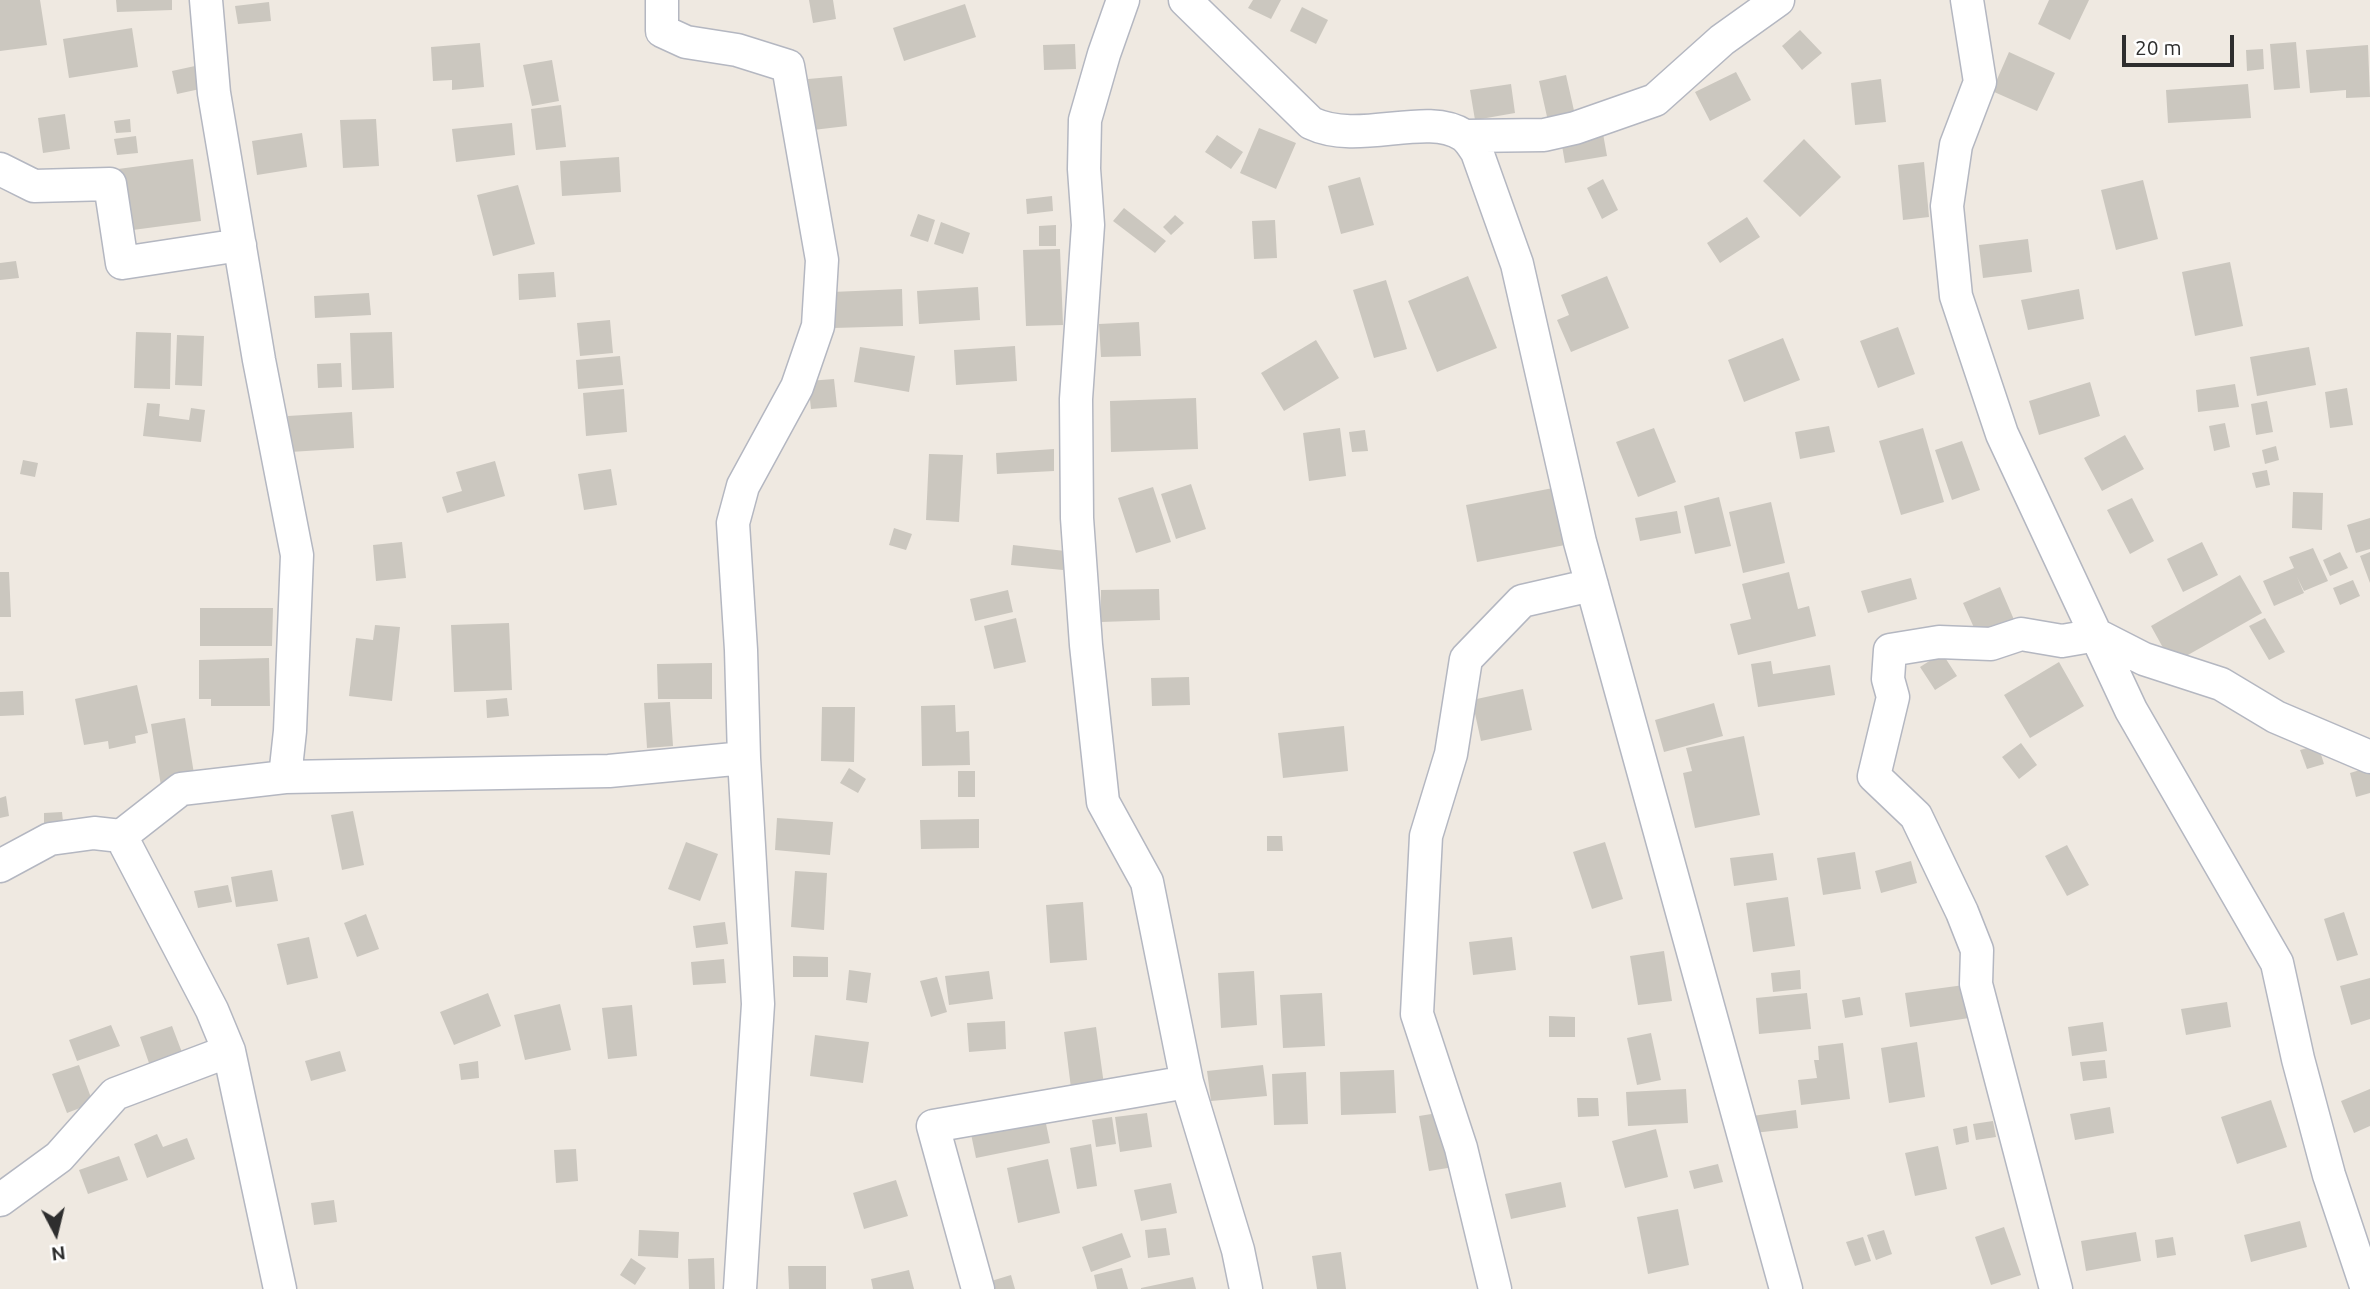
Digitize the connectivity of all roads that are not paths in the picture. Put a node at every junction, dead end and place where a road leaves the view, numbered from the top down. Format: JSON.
{"nodes":[{"id":1,"x":206,"y":0,"type":"edge"},
{"id":2,"x":662,"y":0,"type":"edge"},
{"id":3,"x":1123,"y":0,"type":"edge"},
{"id":4,"x":1185,"y":0,"type":"edge"},
{"id":5,"x":1778,"y":0,"type":"edge"},
{"id":6,"x":1967,"y":0,"type":"edge"},
{"id":7,"x":1466,"y":136,"type":"junction"},
{"id":8,"x":0,"y":169,"type":"edge"},
{"id":9,"x":240,"y":244,"type":"junction"},
{"id":10,"x":1592,"y":585,"type":"junction"},
{"id":11,"x":2097,"y":635,"type":"junction"},
{"id":12,"x":2370,"y":757,"type":"edge"},
{"id":13,"x":744,"y":758,"type":"junction"},
{"id":14,"x":285,"y":777,"type":"junction"},
{"id":15,"x":121,"y":836,"type":"junction"},
{"id":16,"x":0,"y":866,"type":"edge"},
{"id":17,"x":229,"y":1051,"type":"junction"},
{"id":18,"x":1187,"y":1082,"type":"junction"},
{"id":19,"x":0,"y":1200,"type":"edge"},
{"id":20,"x":279,"y":1289,"type":"edge"},
{"id":21,"x":740,"y":1289,"type":"edge"},
{"id":22,"x":978,"y":1289,"type":"edge"},
{"id":23,"x":1245,"y":1289,"type":"edge"},
{"id":24,"x":1494,"y":1289,"type":"edge"},
{"id":25,"x":1786,"y":1289,"type":"edge"},
{"id":26,"x":2056,"y":1289,"type":"edge"},
{"id":27,"x":2367,"y":1289,"type":"edge"}],
"edges":[{"from":1,"to":9,"type":"street"},
{"from":2,"to":13,"type":"street"},
{"from":3,"to":18,"type":"street"},
{"from":4,"to":7,"type":"street"},
{"from":5,"to":7,"type":"street"},
{"from":6,"to":11,"type":"street"},
{"from":7,"to":10,"type":"street"},
{"from":8,"to":9,"type":"street"},
{"from":9,"to":14,"type":"street"},
{"from":10,"to":24,"type":"street"},
{"from":10,"to":25,"type":"street"},
{"from":11,"to":12,"type":"street"},
{"from":11,"to":26,"type":"street"},
{"from":11,"to":27,"type":"street"},
{"from":13,"to":14,"type":"street"},
{"from":13,"to":21,"type":"street"},
{"from":14,"to":15,"type":"street"},
{"from":15,"to":16,"type":"street"},
{"from":15,"to":17,"type":"street"},
{"from":17,"to":19,"type":"street"},
{"from":17,"to":20,"type":"street"},
{"from":18,"to":22,"type":"street"},
{"from":18,"to":23,"type":"street"}]}
